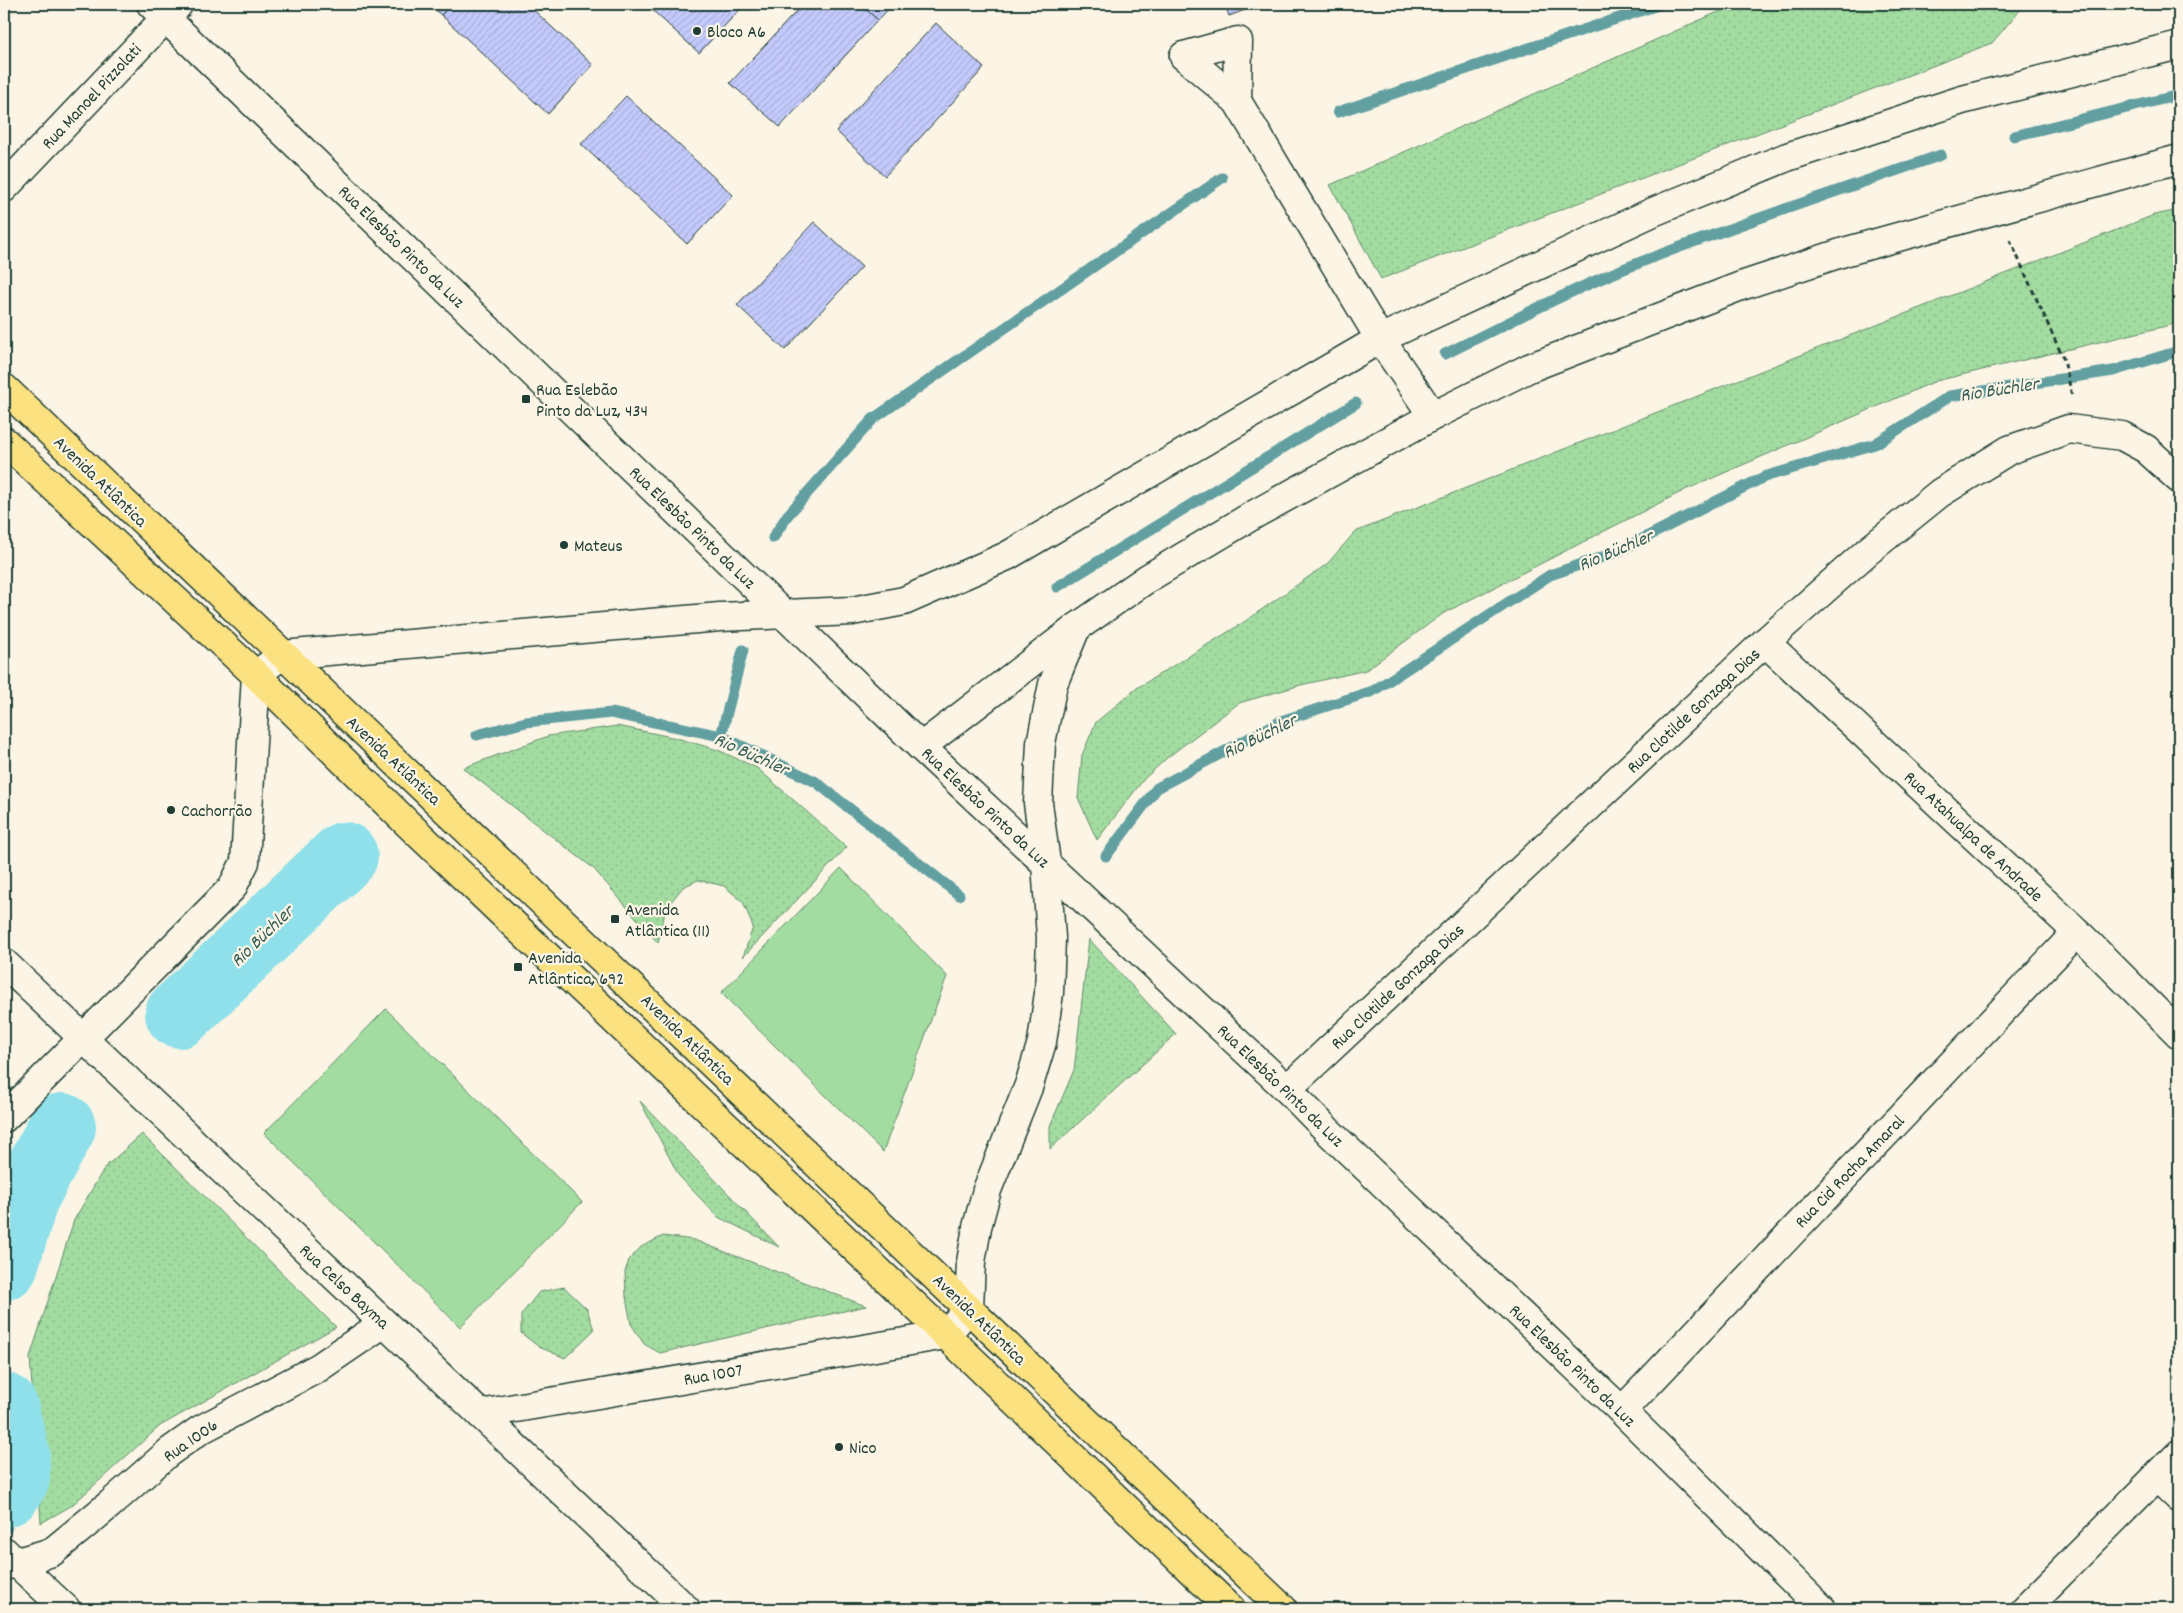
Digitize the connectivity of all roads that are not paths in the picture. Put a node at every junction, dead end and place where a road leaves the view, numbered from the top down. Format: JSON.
{"nodes":[{"id":1,"x":166,"y":8,"type":"edge"},
{"id":2,"x":2179,"y":45,"type":"edge"},
{"id":3,"x":1237,"y":101,"type":"junction"},
{"id":4,"x":2179,"y":159,"type":"edge"},
{"id":5,"x":4,"y":188,"type":"edge"},
{"id":6,"x":1380,"y":339,"type":"junction"},
{"id":7,"x":4,"y":388,"type":"edge"},
{"id":8,"x":1433,"y":416,"type":"junction"},
{"id":9,"x":4,"y":441,"type":"edge"},
{"id":10,"x":2179,"y":480,"type":"edge"},
{"id":11,"x":783,"y":613,"type":"junction"},
{"id":12,"x":1076,"y":628,"type":"junction"},
{"id":13,"x":1765,"y":642,"type":"junction"},
{"id":14,"x":282,"y":655,"type":"junction"},
{"id":15,"x":256,"y":675,"type":"junction"},
{"id":16,"x":921,"y":747,"type":"junction"},
{"id":17,"x":1046,"y":863,"type":"junction"},
{"id":18,"x":2077,"y":932,"type":"junction"},
{"id":19,"x":4,"y":963,"type":"edge"},
{"id":20,"x":2179,"y":1034,"type":"edge"},
{"id":21,"x":83,"y":1038,"type":"junction"},
{"id":22,"x":1287,"y":1089,"type":"junction"},
{"id":23,"x":4,"y":1118,"type":"edge"},
{"id":24,"x":968,"y":1308,"type":"junction"},
{"id":25,"x":384,"y":1323,"type":"junction"},
{"id":26,"x":946,"y":1335,"type":"junction"},
{"id":27,"x":1622,"y":1411,"type":"junction"},
{"id":28,"x":480,"y":1414,"type":"junction"},
{"id":29,"x":2179,"y":1454,"type":"edge"},
{"id":30,"x":2157,"y":1477,"type":"junction"},
{"id":31,"x":2179,"y":1498,"type":"edge"},
{"id":32,"x":8,"y":1560,"type":"edge"},
{"id":33,"x":66,"y":1609,"type":"edge"},
{"id":34,"x":686,"y":1609,"type":"edge"},
{"id":35,"x":1231,"y":1609,"type":"edge"},
{"id":36,"x":1283,"y":1609,"type":"edge"},
{"id":37,"x":1822,"y":1609,"type":"edge"},
{"id":38,"x":2025,"y":1609,"type":"edge"}],
"edges":[{"from":1,"to":5,"type":"street","name":"Rua Manoel Pizzolati"},
{"from":1,"to":11,"type":"street","name":"Rua Elesbão Pinto da Luz"},
{"from":2,"to":6,"type":"street"},
{"from":3,"to":3,"type":"street"},
{"from":3,"to":6,"type":"street"},
{"from":4,"to":8,"type":"street"},
{"from":6,"to":8,"type":"street"},
{"from":6,"to":11,"type":"street"},
{"from":7,"to":14,"type":"main road","name":"Avenida Atlântica"},
{"from":8,"to":12,"type":"street"},
{"from":9,"to":15,"type":"main road","name":"Avenida Atlântica"},
{"from":10,"to":13,"type":"street","name":"Rua Clotilde Gonzaga Dias"},
{"from":11,"to":14,"type":"street"},
{"from":11,"to":16,"type":"street","name":"Rua Elesbão Pinto da Luz"},
{"from":12,"to":16,"type":"street"},
{"from":12,"to":17,"type":"street"},
{"from":13,"to":18,"type":"street","name":"Rua Atahualpa de Andrade"},
{"from":13,"to":22,"type":"street","name":"Rua Clotilde Gonzaga Dias"},
{"from":14,"to":15,"type":"street"},
{"from":14,"to":24,"type":"main road","name":"Avenida Atlântica"},
{"from":15,"to":21,"type":"street"},
{"from":15,"to":26,"type":"main road","name":"Avenida Atlântica"},
{"from":16,"to":17,"type":"street","name":"Rua Elesbão Pinto da Luz"},
{"from":17,"to":22,"type":"street","name":"Rua Elesbão Pinto da Luz"},
{"from":17,"to":24,"type":"street"},
{"from":18,"to":20,"type":"street","name":"Rua Atahualpa de Andrade"},
{"from":18,"to":27,"type":"street","name":"Rua Cid Rocha Amaral"},
{"from":19,"to":21,"type":"street","name":"Rua Celso Bayma"},
{"from":21,"to":23,"type":"street"},
{"from":21,"to":25,"type":"street","name":"Rua Celso Bayma"},
{"from":22,"to":27,"type":"street","name":"Rua Elesbão Pinto da Luz"},
{"from":24,"to":26,"type":"street"},
{"from":24,"to":36,"type":"main road","name":"Avenida Atlântica"},
{"from":25,"to":28,"type":"street","name":"Rua Celso Bayma"},
{"from":25,"to":32,"type":"street","name":"Rua 1006"},
{"from":26,"to":28,"type":"street","name":"Rua 1007"},
{"from":26,"to":35,"type":"main road","name":"Avenida Atlântica"},
{"from":27,"to":37,"type":"street","name":"Rua Elesbão Pinto da Luz"},
{"from":28,"to":34,"type":"street","name":"Rua Celso Bayma"},
{"from":29,"to":30,"type":"street"},
{"from":30,"to":31,"type":"street"},
{"from":30,"to":38,"type":"street"},
{"from":32,"to":33,"type":"street"}]}
